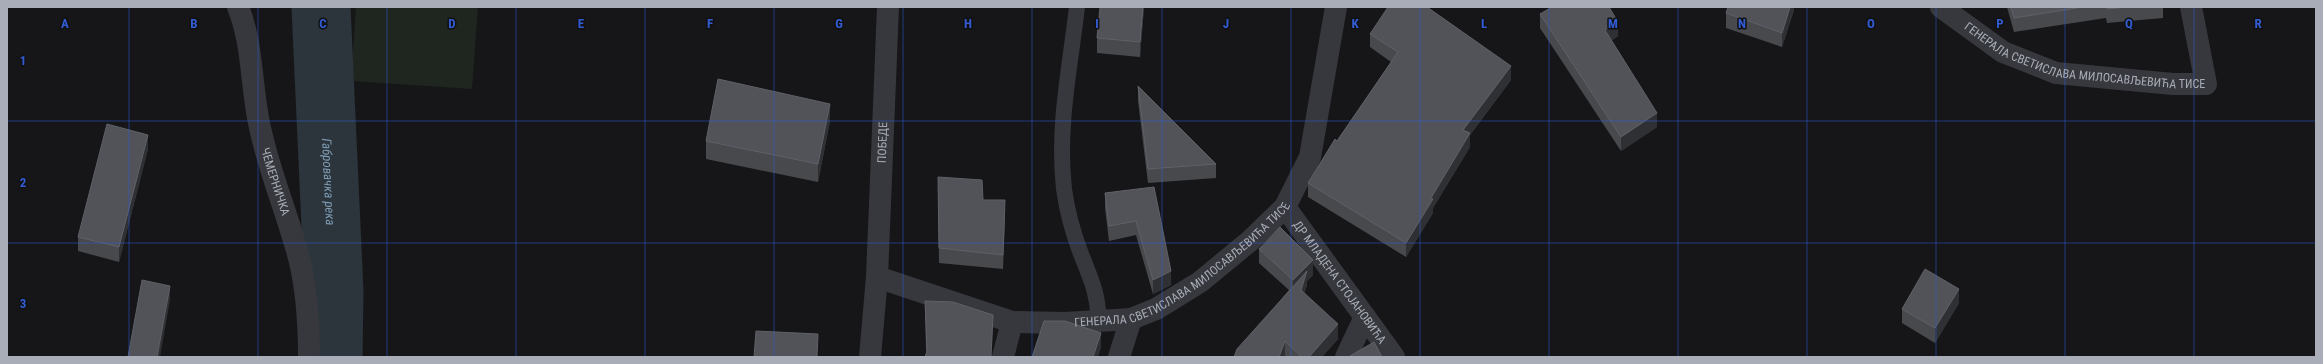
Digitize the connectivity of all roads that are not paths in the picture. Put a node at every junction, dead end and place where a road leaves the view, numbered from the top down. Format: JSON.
{"nodes":[{"id":1,"x":238,"y":7,"type":"edge"},
{"id":2,"x":888,"y":7,"type":"edge"},
{"id":3,"x":1077,"y":7,"type":"edge"},
{"id":4,"x":1336,"y":7,"type":"edge"},
{"id":5,"x":1941,"y":7,"type":"edge"},
{"id":6,"x":2192,"y":7,"type":"edge"},
{"id":7,"x":1285,"y":207,"type":"junction"},
{"id":8,"x":877,"y":277,"type":"junction"},
{"id":9,"x":1365,"y":317,"type":"junction"},
{"id":10,"x":1131,"y":319,"type":"junction"},
{"id":11,"x":1098,"y":320,"type":"junction"},
{"id":12,"x":1012,"y":322,"type":"junction"},
{"id":13,"x":309,"y":357,"type":"edge"},
{"id":14,"x":870,"y":357,"type":"edge"},
{"id":15,"x":1003,"y":357,"type":"edge"},
{"id":16,"x":1119,"y":357,"type":"edge"},
{"id":17,"x":1346,"y":357,"type":"edge"},
{"id":18,"x":1394,"y":357,"type":"edge"}],
"edges":[{"from":1,"to":13,"type":"street","name":"ЧЕМЕРНИЧКА"},
{"from":2,"to":8,"type":"street","name":"ПОБЕДЕ"},
{"from":3,"to":11,"type":"lane"},
{"from":4,"to":7,"type":"street","name":"ГЕНЕРАЛА СВЕТИСЛАВА МИЛОСАВЉЕВИЋА ТИСЕ"},
{"from":5,"to":6,"type":"street","name":"ГЕНЕРАЛА СВЕТИСЛАВА МИЛОСАВЉЕВИЋА ТИСЕ"},
{"from":7,"to":9,"type":"street","name":"ДР МЛАДЕНА СТОЈАНОВИЋА"},
{"from":7,"to":10,"type":"street","name":"ГЕНЕРАЛА СВЕТИСЛАВА МИЛОСАВЉЕВИЋА ТИСЕ"},
{"from":8,"to":12,"type":"street","name":"ГЕНЕРАЛА СВЕТИСЛАВА МИЛОСАВЉЕВИЋА ТИСЕ"},
{"from":8,"to":14,"type":"street","name":"ПОБЕДЕ"},
{"from":9,"to":17,"type":"street"},
{"from":9,"to":18,"type":"street","name":"ДР МЛАДЕНА СТОЈАНОВИЋА"},
{"from":10,"to":11,"type":"street","name":"ГЕНЕРАЛА СВЕТИСЛАВА МИЛОСАВЉЕВИЋА ТИСЕ"},
{"from":10,"to":16,"type":"street"},
{"from":11,"to":12,"type":"street","name":"ГЕНЕРАЛА СВЕТИСЛАВА МИЛОСАВЉЕВИЋА ТИСЕ"},
{"from":12,"to":15,"type":"street"}]}
